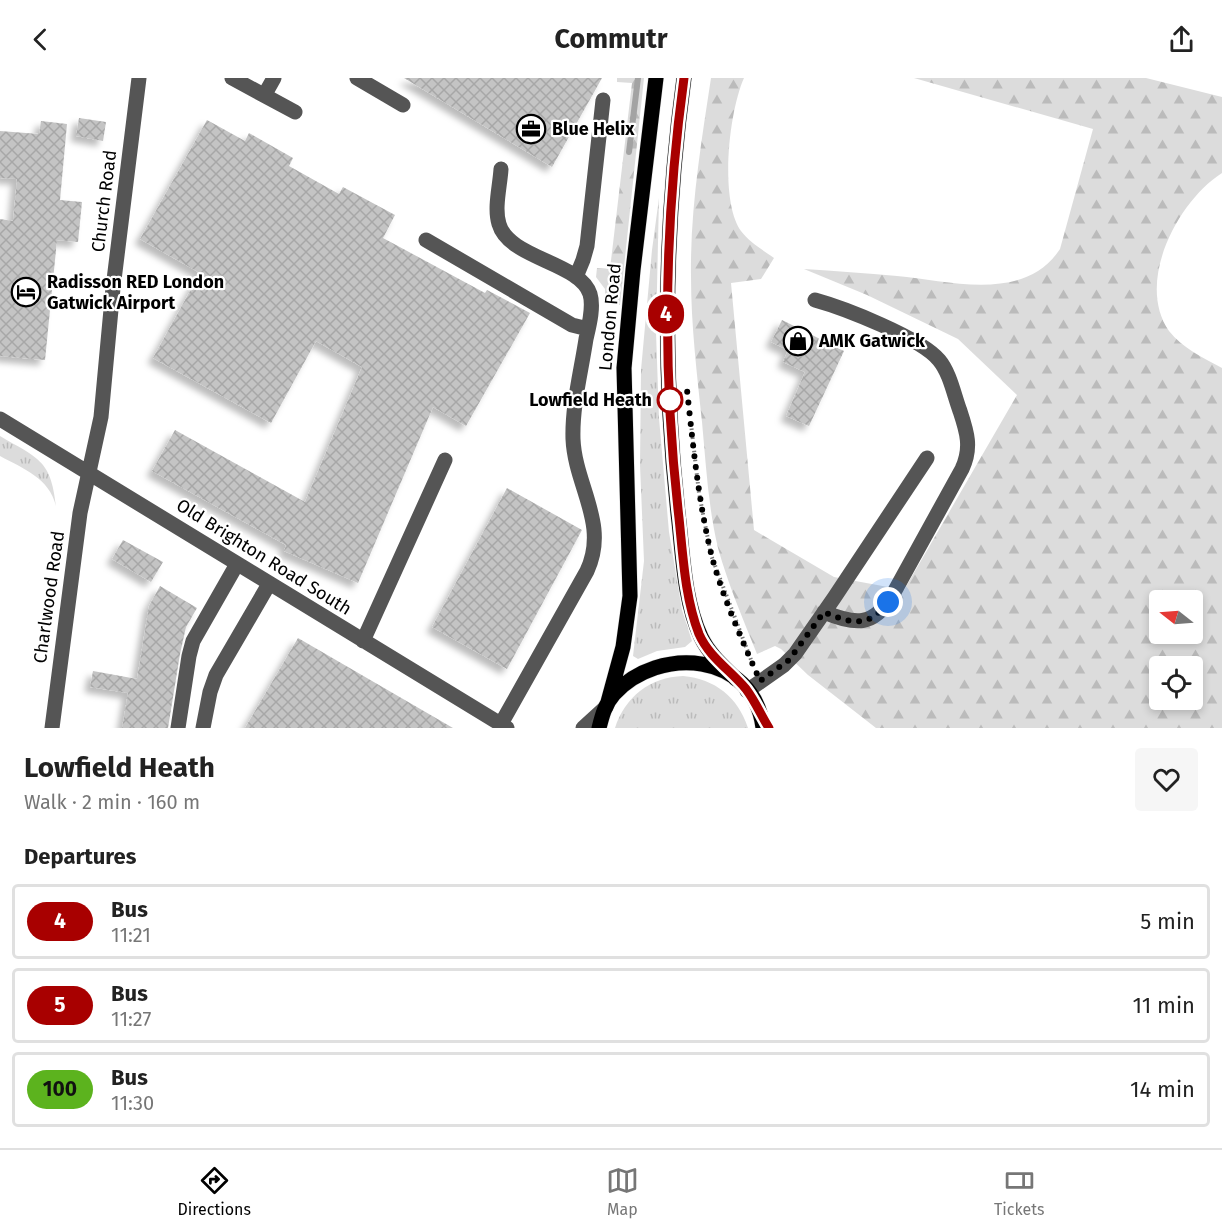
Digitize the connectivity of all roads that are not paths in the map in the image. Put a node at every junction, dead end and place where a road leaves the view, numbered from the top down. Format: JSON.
{"nodes":[{"id":1,"x":139,"y":78,"type":"edge"},
{"id":2,"x":232,"y":78,"type":"edge"},
{"id":3,"x":274,"y":78,"type":"edge"},
{"id":4,"x":357,"y":78,"type":"edge"},
{"id":5,"x":656,"y":78,"type":"edge"},
{"id":6,"x":684,"y":78,"type":"edge"},
{"id":7,"x":265,"y":94,"type":"junction"},
{"id":8,"x":603,"y":100,"type":"dead end"},
{"id":9,"x":403,"y":105,"type":"dead end"},
{"id":10,"x":296,"y":112,"type":"dead end"},
{"id":11,"x":501,"y":170,"type":"dead end"},
{"id":12,"x":426,"y":240,"type":"dead end"},
{"id":13,"x":576,"y":277,"type":"junction"},
{"id":14,"x":815,"y":300,"type":"dead end"},
{"id":15,"x":588,"y":330,"type":"junction"},
{"id":16,"x":0,"y":419,"type":"edge"},
{"id":17,"x":927,"y":458,"type":"dead end"},
{"id":18,"x":445,"y":460,"type":"dead end"},
{"id":19,"x":90,"y":472,"type":"junction"},
{"id":20,"x":237,"y":564,"type":"junction"},
{"id":21,"x":269,"y":584,"type":"junction"},
{"id":22,"x":824,"y":612,"type":"junction"},
{"id":23,"x":363,"y":640,"type":"junction"},
{"id":24,"x":736,"y":679,"type":"junction"},
{"id":25,"x":747,"y":690,"type":"junction"},
{"id":26,"x":607,"y":704,"type":"junction"},
{"id":27,"x":761,"y":721,"type":"edge"},
{"id":28,"x":504,"y":726,"type":"edge"},
{"id":29,"x":52,"y":728,"type":"edge"},
{"id":30,"x":178,"y":728,"type":"edge"},
{"id":31,"x":203,"y":728,"type":"edge"},
{"id":32,"x":584,"y":728,"type":"edge"},
{"id":33,"x":599,"y":728,"type":"edge"},
{"id":34,"x":769,"y":728,"type":"edge"}],
"edges":[{"from":1,"to":19,"type":"street","name":"Church Road"},
{"from":2,"to":7,"type":"street"},
{"from":3,"to":7,"type":"street"},
{"from":4,"to":9,"type":"street"},
{"from":5,"to":26,"type":"main road","name":"London Road"},
{"from":6,"to":24,"type":"main road"},
{"from":7,"to":10,"type":"street"},
{"from":8,"to":13,"type":"street"},
{"from":11,"to":13,"type":"street"},
{"from":12,"to":15,"type":"street"},
{"from":13,"to":15,"type":"street"},
{"from":14,"to":22,"type":"street"},
{"from":15,"to":28,"type":"street"},
{"from":16,"to":19,"type":"street","name":"Old Brighton Road South"},
{"from":17,"to":22,"type":"street"},
{"from":18,"to":23,"type":"street"},
{"from":19,"to":20,"type":"street","name":"Old Brighton Road South"},
{"from":19,"to":29,"type":"street","name":"Charlwood Road"},
{"from":20,"to":21,"type":"street","name":"Old Brighton Road South"},
{"from":20,"to":30,"type":"street"},
{"from":21,"to":23,"type":"street","name":"Old Brighton Road South"},
{"from":21,"to":31,"type":"street"},
{"from":22,"to":25,"type":"street"},
{"from":23,"to":28,"type":"street","name":"Old Brighton Road South"},
{"from":24,"to":25,"type":"main road"},
{"from":24,"to":26,"type":"main road"},
{"from":25,"to":27,"type":"main road"},
{"from":26,"to":32,"type":"street"},
{"from":26,"to":33,"type":"main road","name":"London Road"},
{"from":27,"to":34,"type":"main road"}]}
